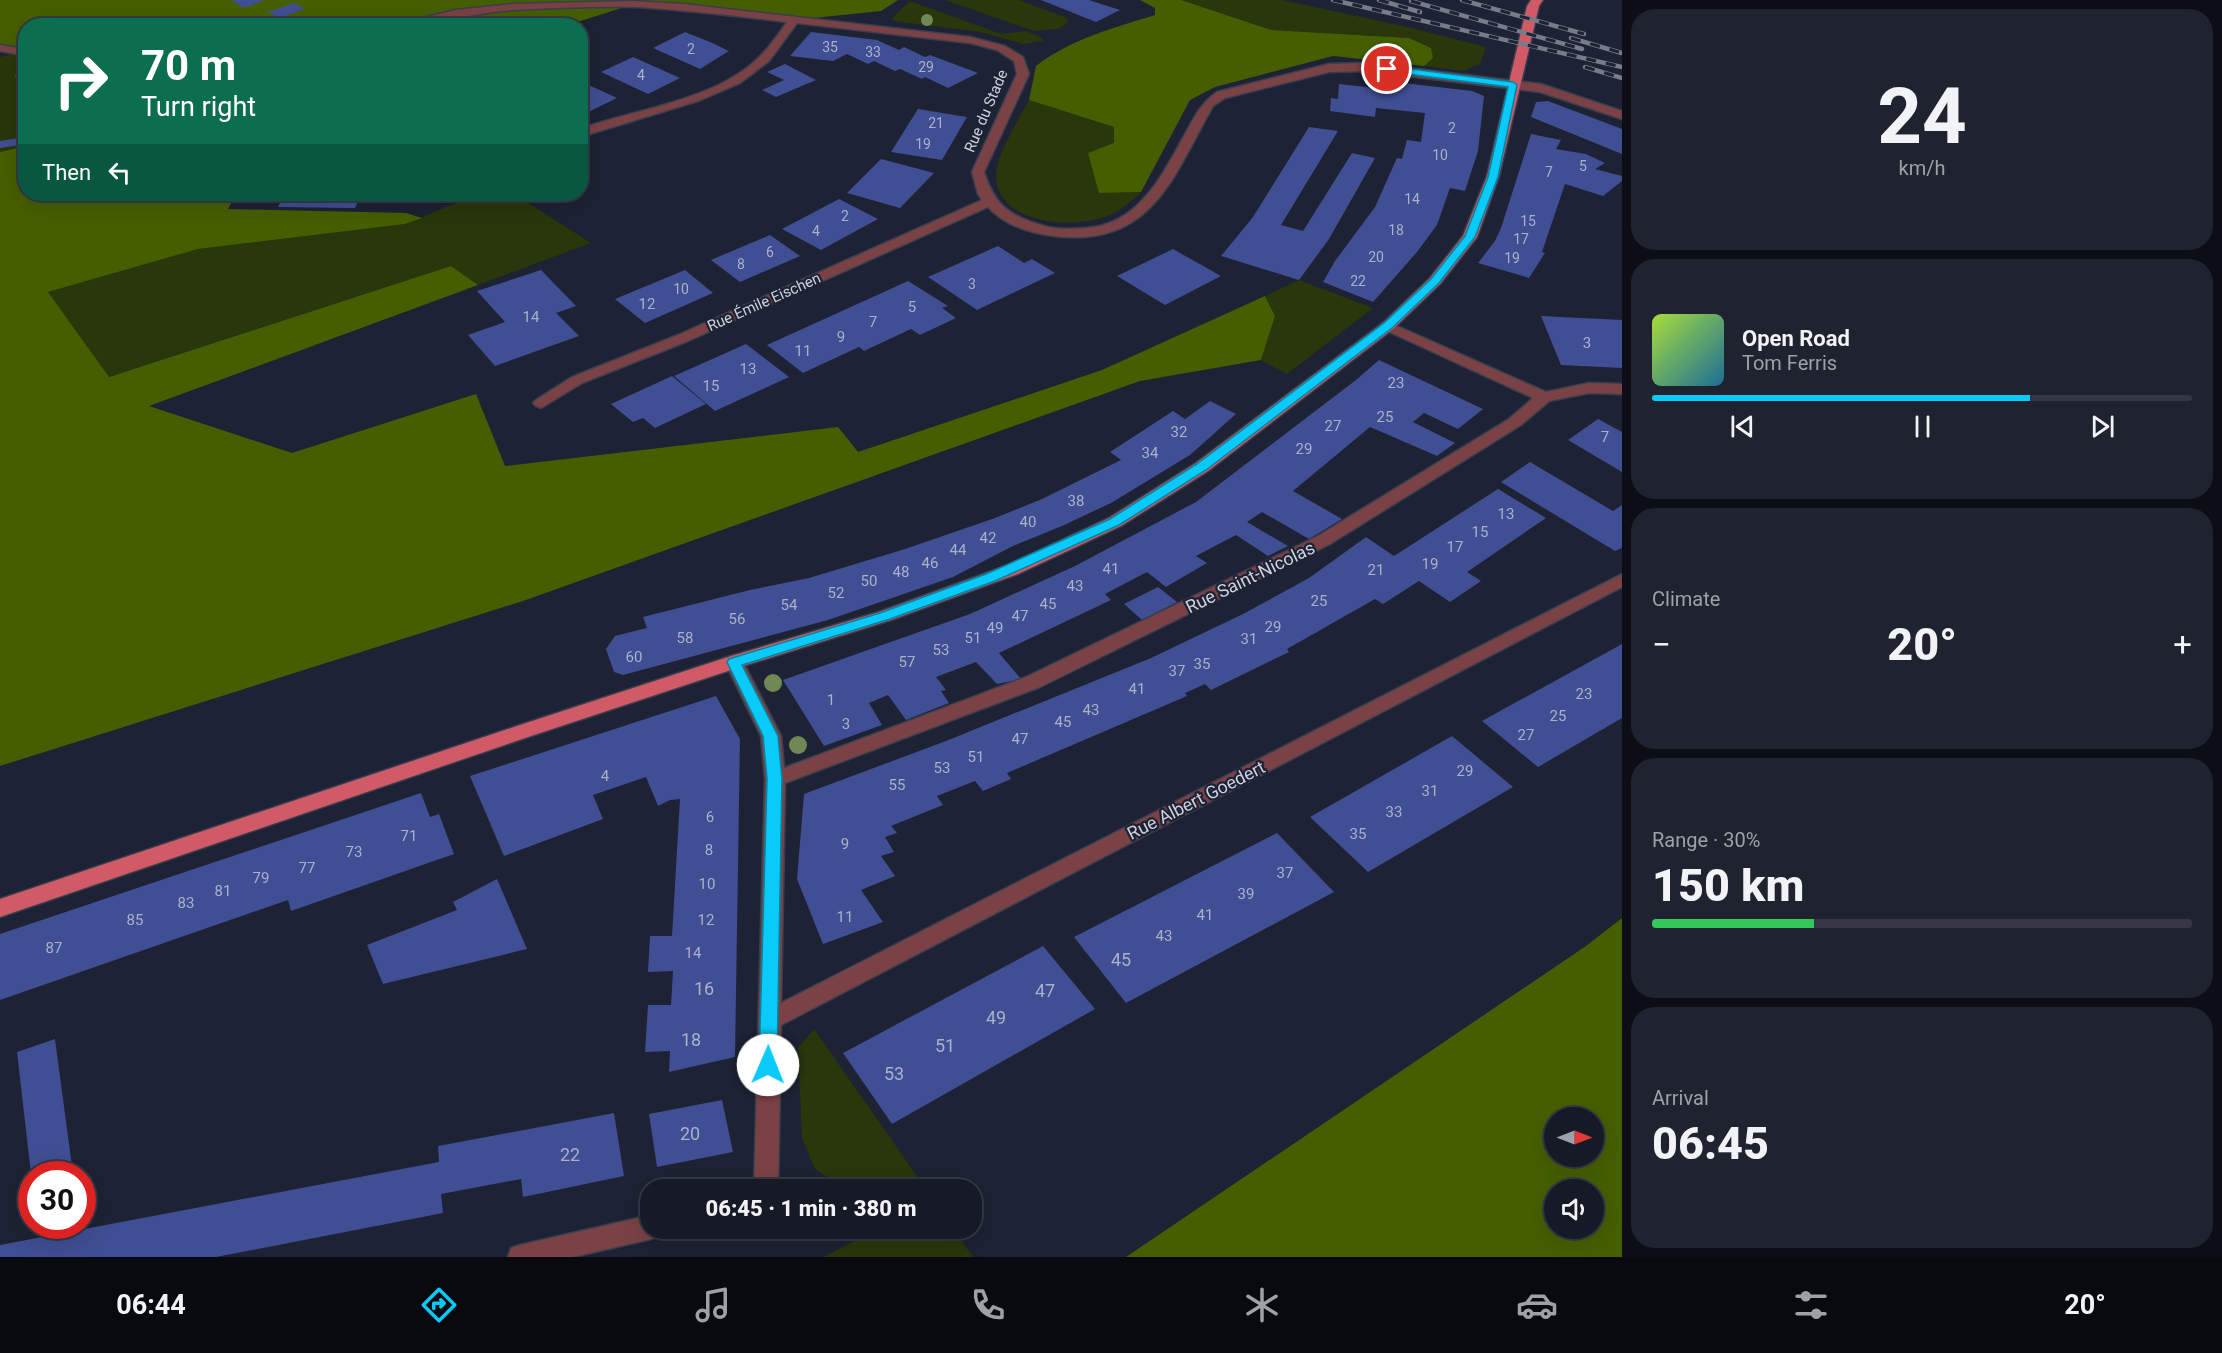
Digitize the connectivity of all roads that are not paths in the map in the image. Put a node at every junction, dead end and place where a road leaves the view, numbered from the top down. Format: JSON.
{"nodes":[{"id":1,"x":1535,"y":3,"type":"edge"},
{"id":2,"x":431,"y":18,"type":"edge"},
{"id":3,"x":794,"y":20,"type":"junction"},
{"id":4,"x":0,"y":48,"type":"edge"},
{"id":5,"x":18,"y":51,"type":"edge"},
{"id":6,"x":1513,"y":85,"type":"junction"},
{"id":7,"x":1622,"y":115,"type":"edge"},
{"id":8,"x":588,"y":130,"type":"edge"},
{"id":9,"x":988,"y":202,"type":"junction"},
{"id":10,"x":1388,"y":326,"type":"junction"},
{"id":11,"x":1622,"y":389,"type":"edge"},
{"id":12,"x":1544,"y":397,"type":"junction"},
{"id":13,"x":541,"y":403,"type":"dead end"},
{"id":14,"x":1622,"y":580,"type":"edge"},
{"id":15,"x":734,"y":662,"type":"junction"},
{"id":16,"x":775,"y":779,"type":"junction"},
{"id":17,"x":0,"y":908,"type":"edge"},
{"id":18,"x":769,"y":1020,"type":"junction"},
{"id":19,"x":766,"y":1179,"type":"edge"},
{"id":20,"x":640,"y":1230,"type":"edge"},
{"id":21,"x":520,"y":1257,"type":"edge"}],
"edges":[{"from":1,"to":6,"type":"main road"},
{"from":2,"to":3,"type":"street","name":"Rue du Stade"},
{"from":3,"to":8,"type":"street"},
{"from":3,"to":9,"type":"street","name":"Rue du Stade"},
{"from":4,"to":5,"type":"street"},
{"from":6,"to":7,"type":"street"},
{"from":6,"to":9,"type":"street"},
{"from":6,"to":10,"type":"main road"},
{"from":9,"to":13,"type":"street","name":"Rue Émile Eischen"},
{"from":10,"to":12,"type":"street"},
{"from":10,"to":15,"type":"main road"},
{"from":11,"to":12,"type":"street"},
{"from":12,"to":16,"type":"street","name":"Rue Saint-Nicolas"},
{"from":14,"to":18,"type":"street","name":"Rue Albert Goedert"},
{"from":15,"to":16,"type":"street"},
{"from":15,"to":17,"type":"main road"},
{"from":16,"to":18,"type":"street"},
{"from":18,"to":19,"type":"street"},
{"from":20,"to":21,"type":"street"}]}
